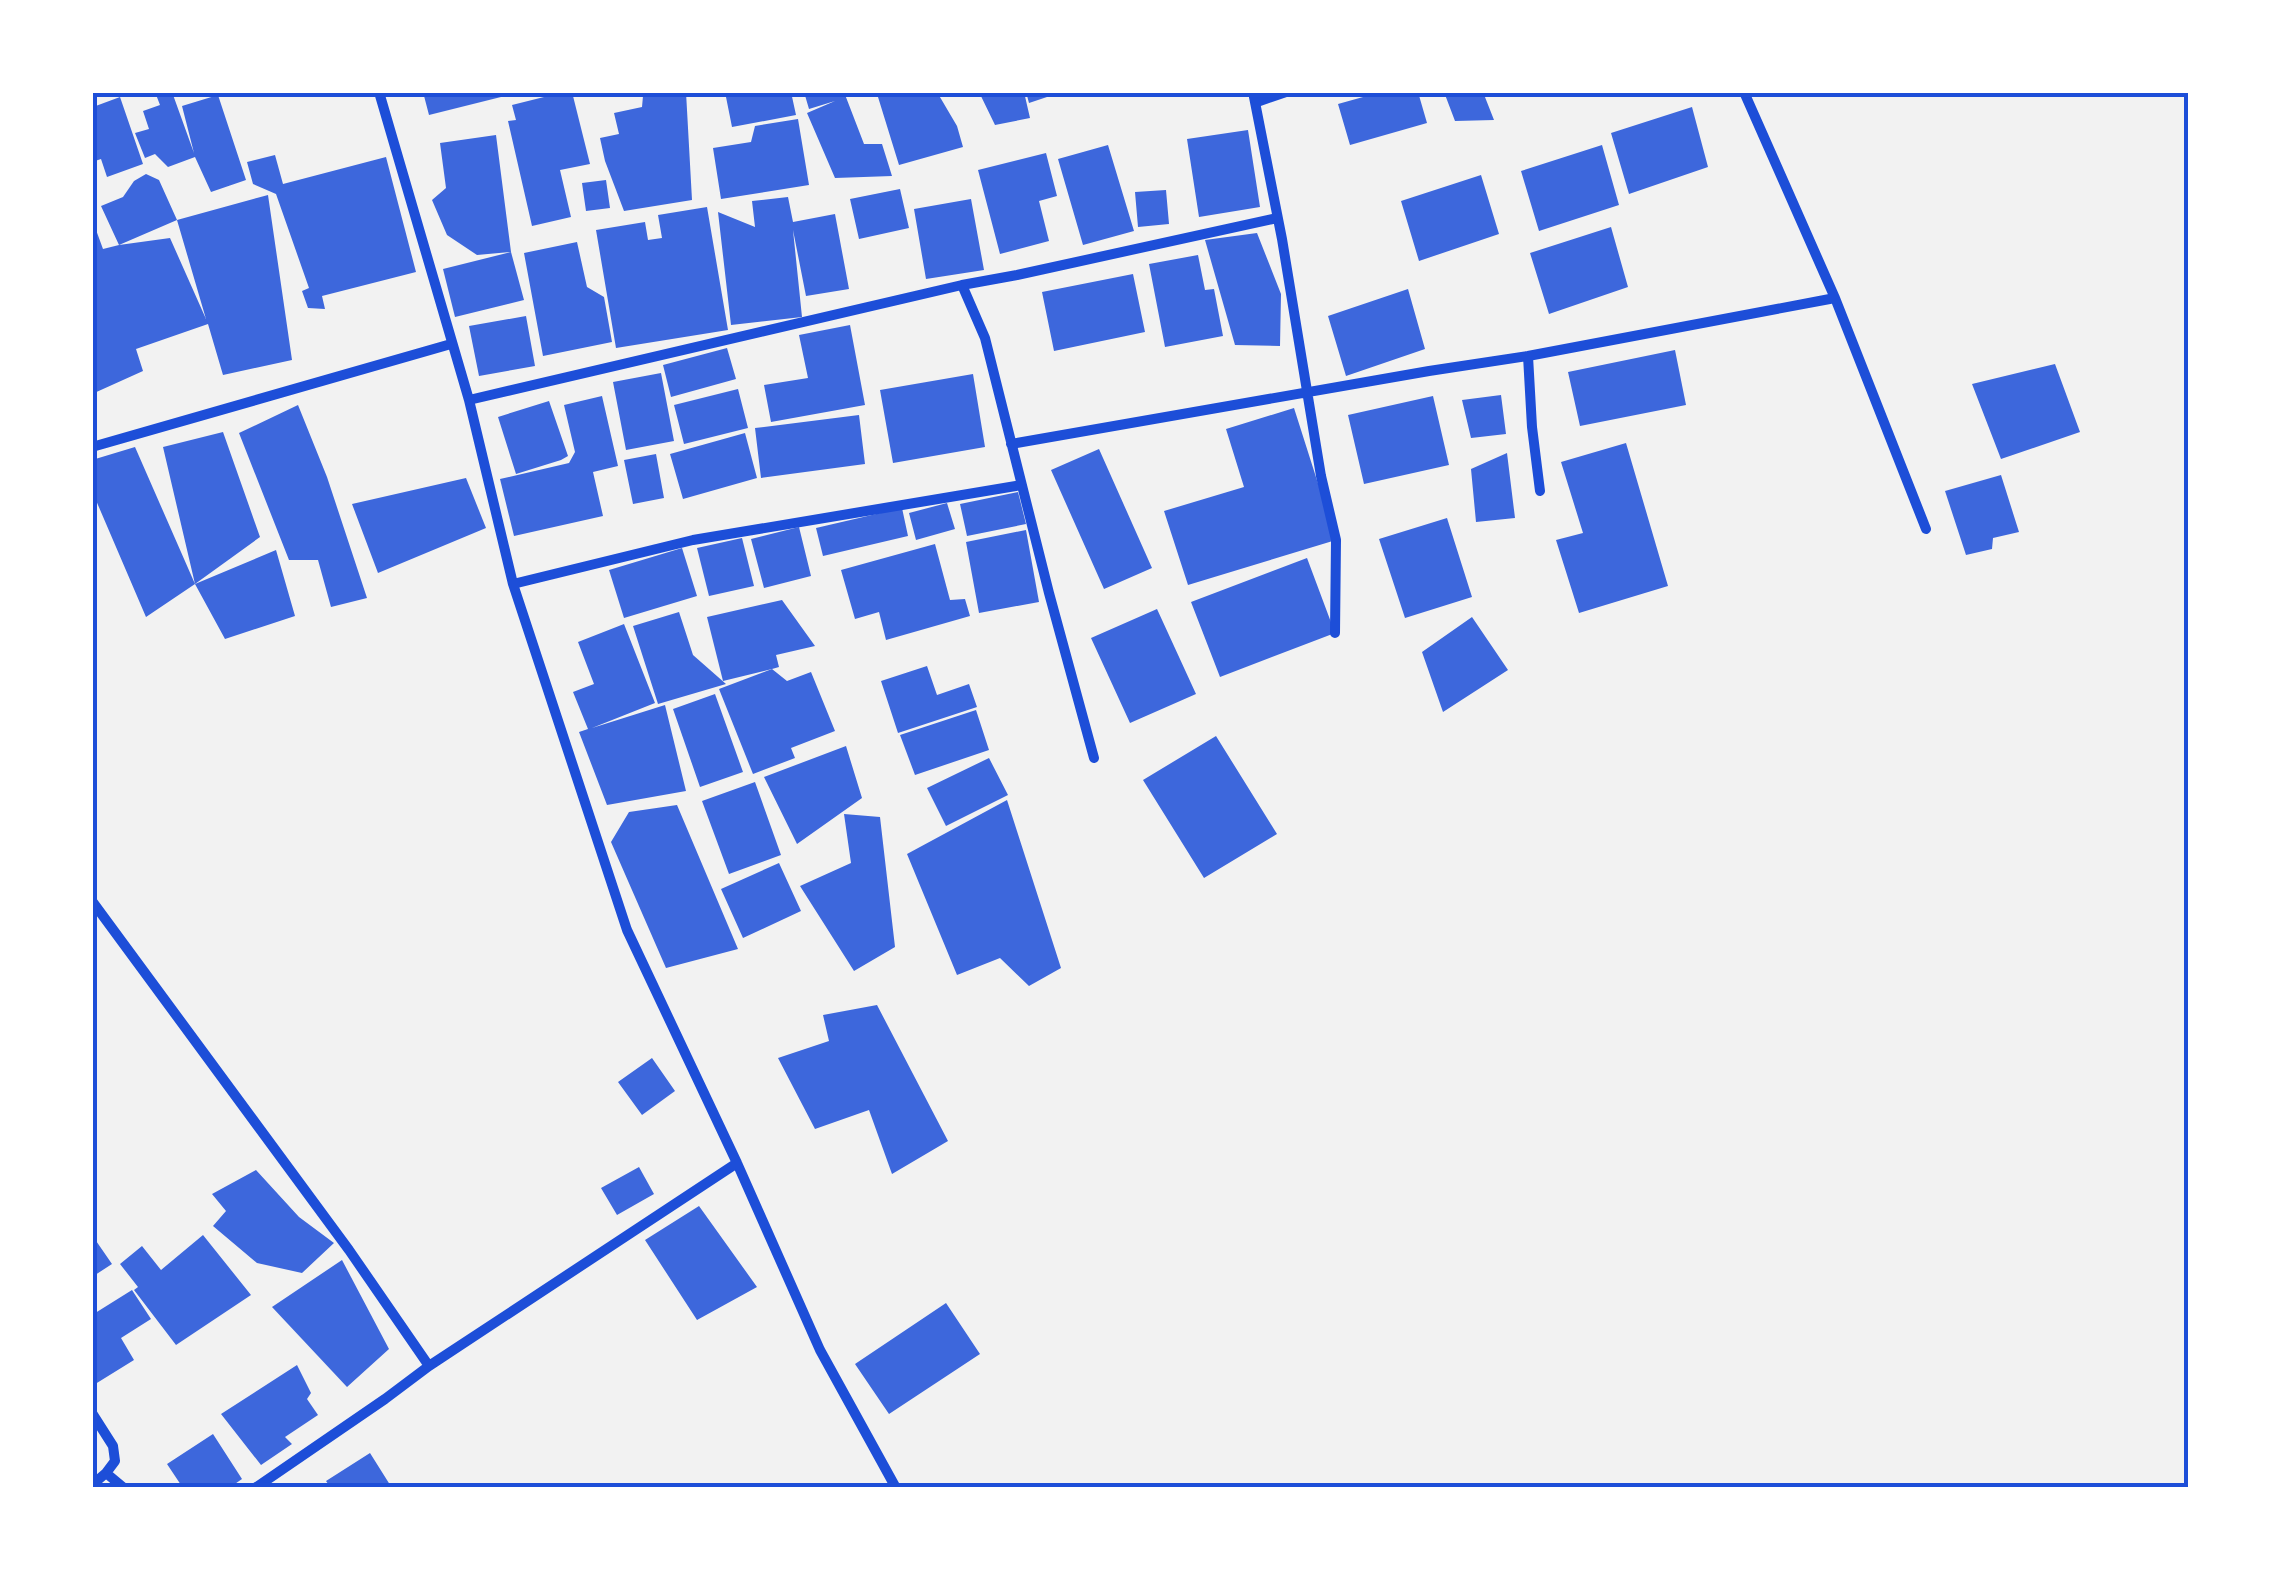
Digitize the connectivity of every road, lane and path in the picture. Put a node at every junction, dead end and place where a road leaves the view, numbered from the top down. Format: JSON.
{"nodes":[{"id":1,"x":379,"y":92,"type":"edge"},
{"id":2,"x":1286,"y":92,"type":"edge"},
{"id":3,"x":1744,"y":92,"type":"edge"},
{"id":4,"x":1255,"y":97,"type":"edge"},
{"id":5,"x":1277,"y":218,"type":"junction"},
{"id":6,"x":962,"y":285,"type":"junction"},
{"id":7,"x":1835,"y":298,"type":"junction"},
{"id":8,"x":451,"y":344,"type":"junction"},
{"id":9,"x":1528,"y":356,"type":"junction"},
{"id":10,"x":1308,"y":392,"type":"junction"},
{"id":11,"x":469,"y":400,"type":"junction"},
{"id":12,"x":1010,"y":444,"type":"junction"},
{"id":13,"x":92,"y":447,"type":"edge"},
{"id":14,"x":1022,"y":485,"type":"junction"},
{"id":15,"x":1540,"y":491,"type":"dead end"},
{"id":16,"x":1926,"y":529,"type":"dead end"},
{"id":17,"x":513,"y":584,"type":"junction"},
{"id":18,"x":1336,"y":633,"type":"dead end"},
{"id":19,"x":1094,"y":758,"type":"dead end"},
{"id":20,"x":92,"y":900,"type":"edge"},
{"id":21,"x":737,"y":1163,"type":"junction"},
{"id":22,"x":429,"y":1366,"type":"junction"},
{"id":23,"x":92,"y":1413,"type":"edge"},
{"id":24,"x":106,"y":1474,"type":"junction"},
{"id":25,"x":92,"y":1485,"type":"edge"},
{"id":26,"x":124,"y":1488,"type":"edge"},
{"id":27,"x":255,"y":1488,"type":"edge"},
{"id":28,"x":896,"y":1488,"type":"edge"}],
"edges":[{"from":1,"to":8,"type":"street"},
{"from":2,"to":4,"type":"street"},
{"from":3,"to":7,"type":"street"},
{"from":4,"to":5,"type":"street"},
{"from":5,"to":6,"type":"street"},
{"from":5,"to":10,"type":"street"},
{"from":6,"to":11,"type":"street"},
{"from":6,"to":12,"type":"street"},
{"from":7,"to":9,"type":"street"},
{"from":7,"to":16,"type":"street"},
{"from":8,"to":11,"type":"street"},
{"from":8,"to":13,"type":"street"},
{"from":9,"to":10,"type":"street"},
{"from":9,"to":15,"type":"street"},
{"from":10,"to":12,"type":"street"},
{"from":10,"to":18,"type":"street"},
{"from":11,"to":17,"type":"street"},
{"from":12,"to":14,"type":"street"},
{"from":14,"to":17,"type":"street"},
{"from":14,"to":19,"type":"street"},
{"from":17,"to":21,"type":"street"},
{"from":20,"to":22,"type":"street"},
{"from":21,"to":22,"type":"street"},
{"from":21,"to":28,"type":"street"},
{"from":22,"to":27,"type":"street"},
{"from":23,"to":24,"type":"street"},
{"from":24,"to":25,"type":"street"},
{"from":24,"to":26,"type":"street"}]}
